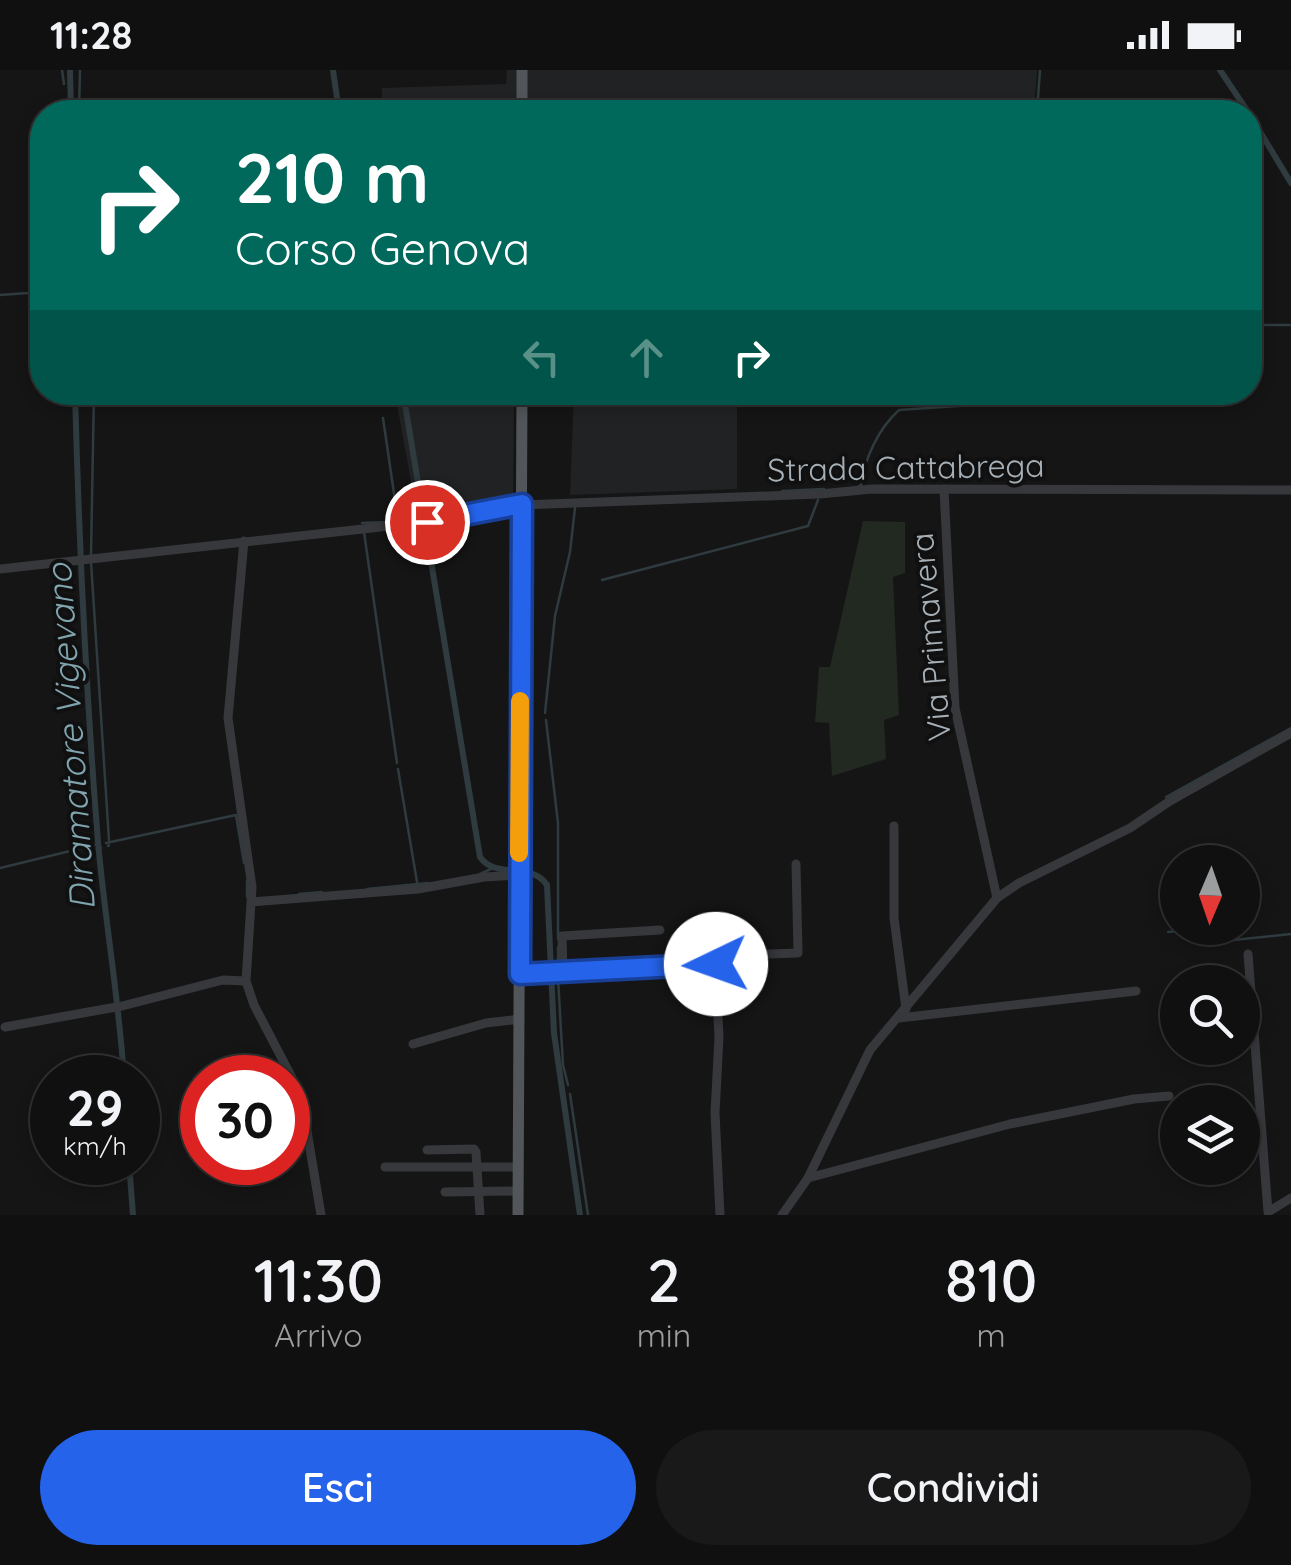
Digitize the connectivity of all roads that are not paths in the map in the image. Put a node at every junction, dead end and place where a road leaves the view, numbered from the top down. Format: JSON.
{"nodes":[{"id":1,"x":522,"y":70,"type":"edge"},
{"id":2,"x":522,"y":100,"type":"edge"},
{"id":3,"x":522,"y":405,"type":"edge"},
{"id":4,"x":944,"y":489,"type":"junction"},
{"id":5,"x":1291,"y":490,"type":"edge"},
{"id":6,"x":522,"y":504,"type":"junction"},
{"id":7,"x":244,"y":541,"type":"junction"},
{"id":8,"x":0,"y":569,"type":"edge"},
{"id":9,"x":1291,"y":733,"type":"edge"},
{"id":10,"x":894,"y":826,"type":"dead end"},
{"id":11,"x":796,"y":864,"type":"dead end"},
{"id":12,"x":519,"y":872,"type":"junction"},
{"id":13,"x":998,"y":898,"type":"junction"},
{"id":14,"x":252,"y":902,"type":"junction"},
{"id":15,"x":660,"y":930,"type":"dead end"},
{"id":16,"x":1248,"y":954,"type":"dead end"},
{"id":17,"x":716,"y":960,"type":"junction"},
{"id":18,"x":555,"y":973,"type":"junction"},
{"id":19,"x":520,"y":974,"type":"junction"},
{"id":20,"x":246,"y":980,"type":"junction"},
{"id":21,"x":1136,"y":990,"type":"dead end"},
{"id":22,"x":902,"y":1014,"type":"junction"},
{"id":23,"x":520,"y":1019,"type":"junction"},
{"id":24,"x":5,"y":1028,"type":"dead end"},
{"id":25,"x":413,"y":1044,"type":"dead end"},
{"id":26,"x":1160,"y":1097,"type":"edge"},
{"id":27,"x":428,"y":1150,"type":"dead end"},
{"id":28,"x":384,"y":1167,"type":"dead end"},
{"id":29,"x":477,"y":1167,"type":"junction"},
{"id":30,"x":518,"y":1167,"type":"junction"},
{"id":31,"x":808,"y":1178,"type":"junction"},
{"id":32,"x":477,"y":1191,"type":"junction"},
{"id":33,"x":445,"y":1192,"type":"dead end"},
{"id":34,"x":518,"y":1192,"type":"junction"},
{"id":35,"x":1291,"y":1198,"type":"edge"},
{"id":36,"x":1267,"y":1213,"type":"edge"},
{"id":37,"x":321,"y":1215,"type":"edge"},
{"id":38,"x":480,"y":1215,"type":"edge"},
{"id":39,"x":518,"y":1215,"type":"edge"},
{"id":40,"x":720,"y":1215,"type":"edge"},
{"id":41,"x":782,"y":1215,"type":"edge"}],
"edges":[{"from":1,"to":2,"type":"main road"},
{"from":3,"to":6,"type":"main road"},
{"from":4,"to":5,"type":"street","name":"Strada Cattabrega"},
{"from":4,"to":6,"type":"street","name":"Strada Cattabrega"},
{"from":4,"to":13,"type":"street","name":"Via Primavera"},
{"from":6,"to":7,"type":"street","name":"Strada Cattabrega"},
{"from":6,"to":12,"type":"main road"},
{"from":7,"to":8,"type":"street","name":"Strada Cattabrega"},
{"from":7,"to":14,"type":"street"},
{"from":9,"to":13,"type":"street"},
{"from":10,"to":22,"type":"street"},
{"from":11,"to":17,"type":"street"},
{"from":12,"to":14,"type":"street"},
{"from":12,"to":19,"type":"main road"},
{"from":13,"to":22,"type":"street"},
{"from":14,"to":20,"type":"street"},
{"from":15,"to":18,"type":"street"},
{"from":16,"to":36,"type":"street"},
{"from":17,"to":18,"type":"street"},
{"from":17,"to":40,"type":"street"},
{"from":18,"to":19,"type":"street"},
{"from":19,"to":23,"type":"main road"},
{"from":20,"to":24,"type":"street"},
{"from":20,"to":37,"type":"street"},
{"from":21,"to":22,"type":"street"},
{"from":22,"to":31,"type":"street"},
{"from":23,"to":25,"type":"street"},
{"from":23,"to":30,"type":"main road"},
{"from":26,"to":31,"type":"street"},
{"from":27,"to":29,"type":"street"},
{"from":28,"to":29,"type":"street"},
{"from":29,"to":30,"type":"street"},
{"from":29,"to":32,"type":"street"},
{"from":30,"to":34,"type":"main road"},
{"from":31,"to":41,"type":"street"},
{"from":32,"to":33,"type":"street"},
{"from":32,"to":34,"type":"street"},
{"from":32,"to":38,"type":"street"},
{"from":34,"to":39,"type":"main road"},
{"from":35,"to":36,"type":"street"}]}
